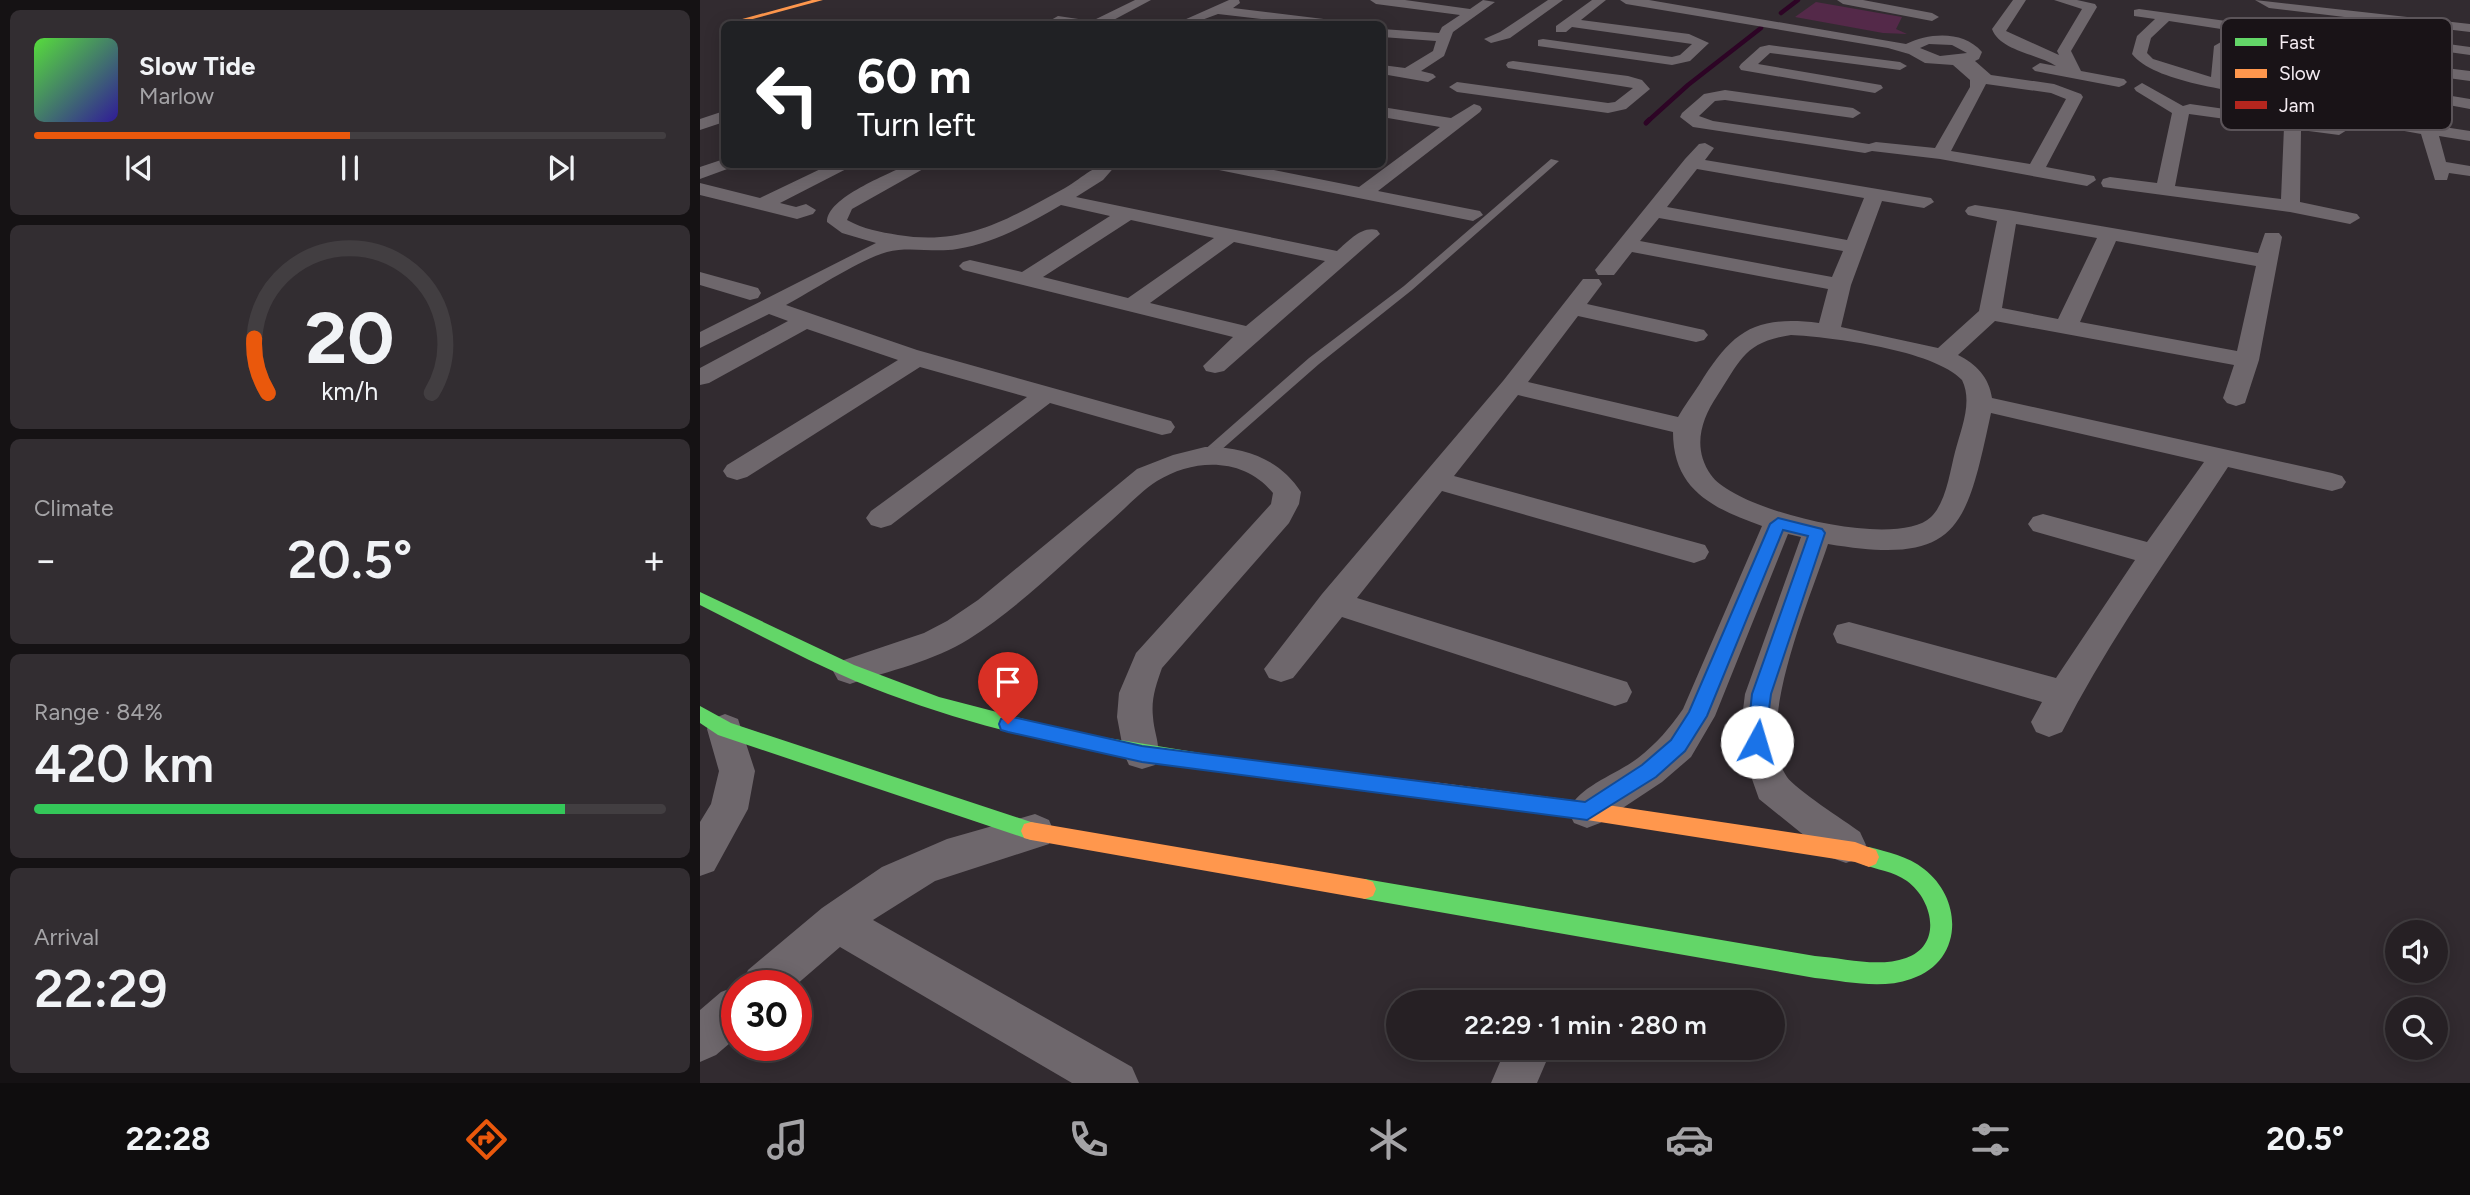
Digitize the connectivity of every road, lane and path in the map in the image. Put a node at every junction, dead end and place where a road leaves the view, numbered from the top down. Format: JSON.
{"nodes":[{"id":1,"x":757,"y":0,"type":"edge"},
{"id":2,"x":782,"y":0,"type":"edge"},
{"id":3,"x":820,"y":0,"type":"edge"},
{"id":4,"x":1145,"y":0,"type":"edge"},
{"id":5,"x":1241,"y":0,"type":"edge"},
{"id":6,"x":1376,"y":0,"type":"edge"},
{"id":7,"x":1557,"y":0,"type":"edge"},
{"id":8,"x":1600,"y":0,"type":"edge"},
{"id":9,"x":1610,"y":0,"type":"edge"},
{"id":10,"x":1626,"y":0,"type":"edge"},
{"id":11,"x":1676,"y":0,"type":"edge"},
{"id":12,"x":1843,"y":0,"type":"edge"},
{"id":13,"x":2020,"y":0,"type":"edge"},
{"id":14,"x":2060,"y":0,"type":"edge"},
{"id":15,"x":2261,"y":0,"type":"edge"},
{"id":16,"x":1489,"y":2,"type":"dead end"},
{"id":17,"x":1666,"y":3,"type":"edge"},
{"id":18,"x":1216,"y":10,"type":"junction"},
{"id":19,"x":1472,"y":13,"type":"junction"},
{"id":20,"x":2139,"y":13,"type":"dead end"},
{"id":21,"x":2165,"y":18,"type":"junction"},
{"id":22,"x":2386,"y":18,"type":"edge"},
{"id":23,"x":1058,"y":20,"type":"dead end"},
{"id":24,"x":1191,"y":20,"type":"dead end"},
{"id":25,"x":1769,"y":20,"type":"junction"},
{"id":26,"x":721,"y":21,"type":"edge"},
{"id":27,"x":724,"y":21,"type":"edge"},
{"id":28,"x":727,"y":21,"type":"edge"},
{"id":29,"x":1066,"y":21,"type":"edge"},
{"id":30,"x":1102,"y":21,"type":"edge"},
{"id":31,"x":1307,"y":21,"type":"edge"},
{"id":32,"x":1573,"y":24,"type":"junction"},
{"id":33,"x":2221,"y":26,"type":"edge"},
{"id":34,"x":2452,"y":26,"type":"edge"},
{"id":35,"x":2470,"y":28,"type":"edge"},
{"id":36,"x":1386,"y":33,"type":"edge"},
{"id":37,"x":2144,"y":36,"type":"junction"},
{"id":38,"x":1443,"y":37,"type":"junction"},
{"id":39,"x":2170,"y":39,"type":"dead end"},
{"id":40,"x":1482,"y":41,"type":"dead end"},
{"id":41,"x":1547,"y":44,"type":"junction"},
{"id":42,"x":2221,"y":46,"type":"edge"},
{"id":43,"x":1920,"y":48,"type":"junction"},
{"id":44,"x":2452,"y":49,"type":"edge"},
{"id":45,"x":2470,"y":51,"type":"edge"},
{"id":46,"x":2056,"y":52,"type":"junction"},
{"id":47,"x":1970,"y":58,"type":"junction"},
{"id":48,"x":2026,"y":65,"type":"dead end"},
{"id":49,"x":1894,"y":68,"type":"junction"},
{"id":50,"x":1386,"y":70,"type":"edge"},
{"id":51,"x":1408,"y":73,"type":"junction"},
{"id":52,"x":2070,"y":74,"type":"junction"},
{"id":53,"x":2175,"y":74,"type":"junction"},
{"id":54,"x":2452,"y":74,"type":"edge"},
{"id":55,"x":2470,"y":76,"type":"edge"},
{"id":56,"x":1500,"y":77,"type":"junction"},
{"id":57,"x":1982,"y":79,"type":"junction"},
{"id":58,"x":2218,"y":82,"type":"junction"},
{"id":59,"x":2221,"y":82,"type":"edge"},
{"id":60,"x":2143,"y":83,"type":"junction"},
{"id":61,"x":1875,"y":88,"type":"junction"},
{"id":62,"x":2452,"y":101,"type":"edge"},
{"id":63,"x":2470,"y":104,"type":"edge"},
{"id":64,"x":1474,"y":108,"type":"dead end"},
{"id":65,"x":2181,"y":111,"type":"junction"},
{"id":66,"x":1386,"y":113,"type":"edge"},
{"id":67,"x":1853,"y":113,"type":"junction"},
{"id":68,"x":2221,"y":113,"type":"edge"},
{"id":69,"x":1455,"y":124,"type":"junction"},
{"id":70,"x":2293,"y":130,"type":"edge"},
{"id":71,"x":2430,"y":130,"type":"joint"},
{"id":72,"x":2470,"y":136,"type":"edge"},
{"id":73,"x":1826,"y":142,"type":"junction"},
{"id":74,"x":1705,"y":148,"type":"dead end"},
{"id":75,"x":1940,"y":154,"type":"junction"},
{"id":76,"x":1386,"y":158,"type":"edge"},
{"id":77,"x":1405,"y":161,"type":"junction"},
{"id":78,"x":1554,"y":161,"type":"dead end"},
{"id":79,"x":1691,"y":163,"type":"junction"},
{"id":80,"x":721,"y":165,"type":"edge"},
{"id":81,"x":838,"y":168,"type":"edge"},
{"id":82,"x":910,"y":168,"type":"edge"},
{"id":83,"x":1105,"y":168,"type":"edge"},
{"id":84,"x":1256,"y":168,"type":"edge"},
{"id":85,"x":1277,"y":170,"type":"edge"},
{"id":86,"x":2470,"y":170,"type":"edge"},
{"id":87,"x":2035,"y":171,"type":"junction"},
{"id":88,"x":700,"y":174,"type":"edge"},
{"id":89,"x":2087,"y":180,"type":"dead end"},
{"id":90,"x":2110,"y":183,"type":"dead end"},
{"id":91,"x":700,"y":189,"type":"edge"},
{"id":92,"x":2165,"y":190,"type":"junction"},
{"id":93,"x":1363,"y":193,"type":"junction"},
{"id":94,"x":1875,"y":194,"type":"junction"},
{"id":95,"x":1059,"y":199,"type":"junction"},
{"id":96,"x":1924,"y":202,"type":"dead end"},
{"id":97,"x":2290,"y":206,"type":"junction"},
{"id":98,"x":1654,"y":211,"type":"junction"},
{"id":99,"x":1975,"y":211,"type":"dead end"},
{"id":100,"x":1128,"y":213,"type":"junction"},
{"id":101,"x":1473,"y":215,"type":"dead end"},
{"id":102,"x":2008,"y":216,"type":"junction"},
{"id":103,"x":2350,"y":218,"type":"dead end"},
{"id":104,"x":850,"y":231,"type":"junction"},
{"id":105,"x":1370,"y":234,"type":"dead end"},
{"id":106,"x":2109,"y":234,"type":"junction"},
{"id":107,"x":1231,"y":235,"type":"junction"},
{"id":108,"x":2272,"y":237,"type":"dead end"},
{"id":109,"x":901,"y":242,"type":"junction"},
{"id":110,"x":1628,"y":245,"type":"junction"},
{"id":111,"x":1854,"y":247,"type":"junction"},
{"id":112,"x":1340,"y":258,"type":"junction"},
{"id":113,"x":2266,"y":261,"type":"junction"},
{"id":114,"x":970,"y":266,"type":"dead end"},
{"id":115,"x":1026,"y":279,"type":"junction"},
{"id":116,"x":706,"y":284,"type":"edge"},
{"id":117,"x":1840,"y":285,"type":"junction"},
{"id":118,"x":758,"y":299,"type":"junction"},
{"id":119,"x":1132,"y":305,"type":"junction"},
{"id":120,"x":1572,"y":308,"type":"junction"},
{"id":121,"x":1990,"y":313,"type":"junction"},
{"id":122,"x":700,"y":318,"type":"edge"},
{"id":123,"x":805,"y":321,"type":"junction"},
{"id":124,"x":2066,"y":327,"type":"junction"},
{"id":125,"x":1828,"y":332,"type":"junction"},
{"id":126,"x":1250,"y":334,"type":"junction"},
{"id":127,"x":1696,"y":335,"type":"dead end"},
{"id":128,"x":700,"y":341,"type":"edge"},
{"id":129,"x":919,"y":357,"type":"junction"},
{"id":130,"x":1942,"y":357,"type":"junction"},
{"id":131,"x":2247,"y":360,"type":"junction"},
{"id":132,"x":1215,"y":366,"type":"dead end"},
{"id":133,"x":700,"y":378,"type":"edge"},
{"id":134,"x":1512,"y":386,"type":"junction"},
{"id":135,"x":1048,"y":393,"type":"junction"},
{"id":136,"x":2236,"y":398,"type":"dead end"},
{"id":137,"x":1980,"y":403,"type":"junction"},
{"id":138,"x":1161,"y":427,"type":"dead end"},
{"id":139,"x":1687,"y":427,"type":"junction"},
{"id":140,"x":1207,"y":455,"type":"junction"},
{"id":141,"x":2221,"y":457,"type":"junction"},
{"id":142,"x":737,"y":471,"type":"dead end"},
{"id":143,"x":1436,"y":480,"type":"junction"},
{"id":144,"x":2332,"y":482,"type":"dead end"},
{"id":145,"x":881,"y":518,"type":"dead end"},
{"id":146,"x":1778,"y":524,"type":"junction"},
{"id":147,"x":2043,"y":524,"type":"dead end"},
{"id":148,"x":1817,"y":533,"type":"junction"},
{"id":149,"x":1693,"y":552,"type":"dead end"},
{"id":150,"x":2154,"y":555,"type":"junction"},
{"id":151,"x":700,"y":597,"type":"edge"},
{"id":152,"x":1334,"y":602,"type":"junction"},
{"id":153,"x":1849,"y":634,"type":"dead end"},
{"id":154,"x":1281,"y":669,"type":"dead end"},
{"id":155,"x":850,"y":671,"type":"junction"},
{"id":156,"x":1615,"y":692,"type":"dead end"},
{"id":157,"x":713,"y":722,"type":"edge"},
{"id":158,"x":1142,"y":754,"type":"junction"},
{"id":159,"x":1587,"y":811,"type":"junction"},
{"id":160,"x":1035,"y":832,"type":"junction"},
{"id":161,"x":1855,"y":852,"type":"junction"},
{"id":162,"x":700,"y":858,"type":"edge"},
{"id":163,"x":836,"y":922,"type":"junction"},
{"id":164,"x":780,"y":970,"type":"edge"},
{"id":165,"x":721,"y":1021,"type":"edge"},
{"id":166,"x":700,"y":1039,"type":"edge"},
{"id":167,"x":1524,"y":1060,"type":"edge"},
{"id":168,"x":1116,"y":1083,"type":"edge"},
{"id":169,"x":1514,"y":1083,"type":"edge"}],
"edges":[{"from":1,"to":26,"type":"main road"},
{"from":2,"to":27,"type":"main road"},
{"from":3,"to":28,"type":"main road"},
{"from":4,"to":30,"type":"street"},
{"from":5,"to":18,"type":"street"},
{"from":6,"to":19,"type":"street"},
{"from":7,"to":40,"type":"street"},
{"from":8,"to":32,"type":"street"},
{"from":9,"to":32,"type":"street"},
{"from":10,"to":17,"type":"street"},
{"from":11,"to":25,"type":"street"},
{"from":12,"to":43,"type":"street"},
{"from":13,"to":46,"type":"street"},
{"from":14,"to":46,"type":"street"},
{"from":15,"to":22,"type":"street"},
{"from":16,"to":19,"type":"street"},
{"from":17,"to":25,"type":"street"},
{"from":18,"to":24,"type":"street"},
{"from":18,"to":31,"type":"street"},
{"from":19,"to":38,"type":"street"},
{"from":20,"to":21,"type":"street"},
{"from":21,"to":33,"type":"street"},
{"from":21,"to":37,"type":"street"},
{"from":23,"to":29,"type":"street"},
{"from":25,"to":43,"type":"street"},
{"from":32,"to":41,"type":"street"},
{"from":32,"to":41,"type":"street"},
{"from":34,"to":35,"type":"street"},
{"from":36,"to":38,"type":"street"},
{"from":37,"to":39,"type":"street"},
{"from":37,"to":53,"type":"street"},
{"from":38,"to":51,"type":"street"},
{"from":41,"to":56,"type":"street"},
{"from":42,"to":58,"type":"street"},
{"from":43,"to":47,"type":"street"},
{"from":43,"to":47,"type":"street"},
{"from":43,"to":49,"type":"street"},
{"from":44,"to":45,"type":"street"},
{"from":46,"to":52,"type":"street"},
{"from":47,"to":57,"type":"street"},
{"from":48,"to":52,"type":"street"},
{"from":49,"to":61,"type":"street"},
{"from":49,"to":61,"type":"street"},
{"from":50,"to":51,"type":"street"},
{"from":51,"to":56,"type":"street"},
{"from":52,"to":60,"type":"street"},
{"from":53,"to":58,"type":"street"},
{"from":53,"to":60,"type":"street"},
{"from":54,"to":55,"type":"street"},
{"from":56,"to":56,"type":"street"},
{"from":57,"to":75,"type":"street"},
{"from":57,"to":87,"type":"street"},
{"from":58,"to":59,"type":"street"},
{"from":60,"to":65,"type":"street"},
{"from":61,"to":67,"type":"street"},
{"from":62,"to":63,"type":"street"},
{"from":64,"to":69,"type":"street"},
{"from":65,"to":68,"type":"street"},
{"from":65,"to":92,"type":"street"},
{"from":66,"to":69,"type":"street"},
{"from":67,"to":73,"type":"street"},
{"from":67,"to":73,"type":"street"},
{"from":69,"to":77,"type":"street"},
{"from":70,"to":97,"type":"street"},
{"from":71,"to":72,"type":"street"},
{"from":71,"to":86,"type":"street"},
{"from":73,"to":75,"type":"street"},
{"from":74,"to":79,"type":"street"},
{"from":75,"to":87,"type":"street"},
{"from":76,"to":77,"type":"street"},
{"from":77,"to":93,"type":"street"},
{"from":78,"to":140,"type":"lane"},
{"from":79,"to":94,"type":"street"},
{"from":79,"to":98,"type":"street"},
{"from":80,"to":88,"type":"street"},
{"from":81,"to":91,"type":"street"},
{"from":82,"to":104,"type":"street"},
{"from":83,"to":95,"type":"street"},
{"from":84,"to":85,"type":"street"},
{"from":85,"to":93,"type":"street"},
{"from":87,"to":89,"type":"street"},
{"from":90,"to":92,"type":"street"},
{"from":92,"to":97,"type":"street"},
{"from":93,"to":101,"type":"street"},
{"from":94,"to":96,"type":"street"},
{"from":94,"to":111,"type":"street"},
{"from":95,"to":100,"type":"street"},
{"from":95,"to":109,"type":"street"},
{"from":97,"to":103,"type":"street"},
{"from":98,"to":110,"type":"street"},
{"from":98,"to":111,"type":"street"},
{"from":99,"to":102,"type":"street"},
{"from":100,"to":107,"type":"street"},
{"from":100,"to":115,"type":"street"},
{"from":102,"to":106,"type":"street"},
{"from":102,"to":121,"type":"street"},
{"from":104,"to":109,"type":"street"},
{"from":104,"to":118,"type":"street"},
{"from":105,"to":112,"type":"street"},
{"from":106,"to":113,"type":"street"},
{"from":106,"to":124,"type":"street"},
{"from":107,"to":112,"type":"street"},
{"from":107,"to":119,"type":"street"},
{"from":108,"to":113,"type":"street"},
{"from":109,"to":118,"type":"street"},
{"from":110,"to":117,"type":"street"},
{"from":110,"to":120,"type":"street"},
{"from":111,"to":117,"type":"street"},
{"from":112,"to":126,"type":"street"},
{"from":113,"to":131,"type":"street"},
{"from":114,"to":115,"type":"street"},
{"from":115,"to":119,"type":"street"},
{"from":116,"to":118,"type":"street"},
{"from":117,"to":125,"type":"street"},
{"from":118,"to":122,"type":"street"},
{"from":118,"to":123,"type":"street"},
{"from":118,"to":128,"type":"street"},
{"from":119,"to":126,"type":"street"},
{"from":120,"to":127,"type":"street"},
{"from":120,"to":134,"type":"street"},
{"from":121,"to":124,"type":"street"},
{"from":121,"to":130,"type":"street"},
{"from":123,"to":129,"type":"street"},
{"from":123,"to":133,"type":"street"},
{"from":124,"to":131,"type":"street"},
{"from":125,"to":130,"type":"street"},
{"from":125,"to":139,"type":"street"},
{"from":126,"to":132,"type":"street"},
{"from":129,"to":135,"type":"street"},
{"from":129,"to":142,"type":"street"},
{"from":130,"to":137,"type":"street"},
{"from":131,"to":136,"type":"street"},
{"from":134,"to":139,"type":"street"},
{"from":134,"to":143,"type":"street"},
{"from":135,"to":138,"type":"street"},
{"from":135,"to":145,"type":"street"},
{"from":137,"to":141,"type":"street"},
{"from":137,"to":148,"type":"street"},
{"from":139,"to":146,"type":"street"},
{"from":140,"to":155,"type":"street"},
{"from":140,"to":158,"type":"street"},
{"from":141,"to":144,"type":"street"},
{"from":141,"to":150,"type":"street"},
{"from":143,"to":149,"type":"street"},
{"from":143,"to":152,"type":"street"},
{"from":146,"to":148,"type":"street"},
{"from":146,"to":159,"type":"street"},
{"from":147,"to":150,"type":"street"},
{"from":148,"to":161,"type":"street"},
{"from":150,"to":153,"type":"street"},
{"from":151,"to":155,"type":"main road"},
{"from":152,"to":154,"type":"street"},
{"from":152,"to":156,"type":"street"},
{"from":155,"to":158,"type":"main road"},
{"from":157,"to":160,"type":"main road"},
{"from":157,"to":162,"type":"street"},
{"from":158,"to":159,"type":"main road"},
{"from":159,"to":161,"type":"main road"},
{"from":160,"to":161,"type":"main road"},
{"from":160,"to":163,"type":"street"},
{"from":163,"to":164,"type":"street"},
{"from":163,"to":168,"type":"street"},
{"from":165,"to":166,"type":"street"},
{"from":167,"to":169,"type":"street"}]}
